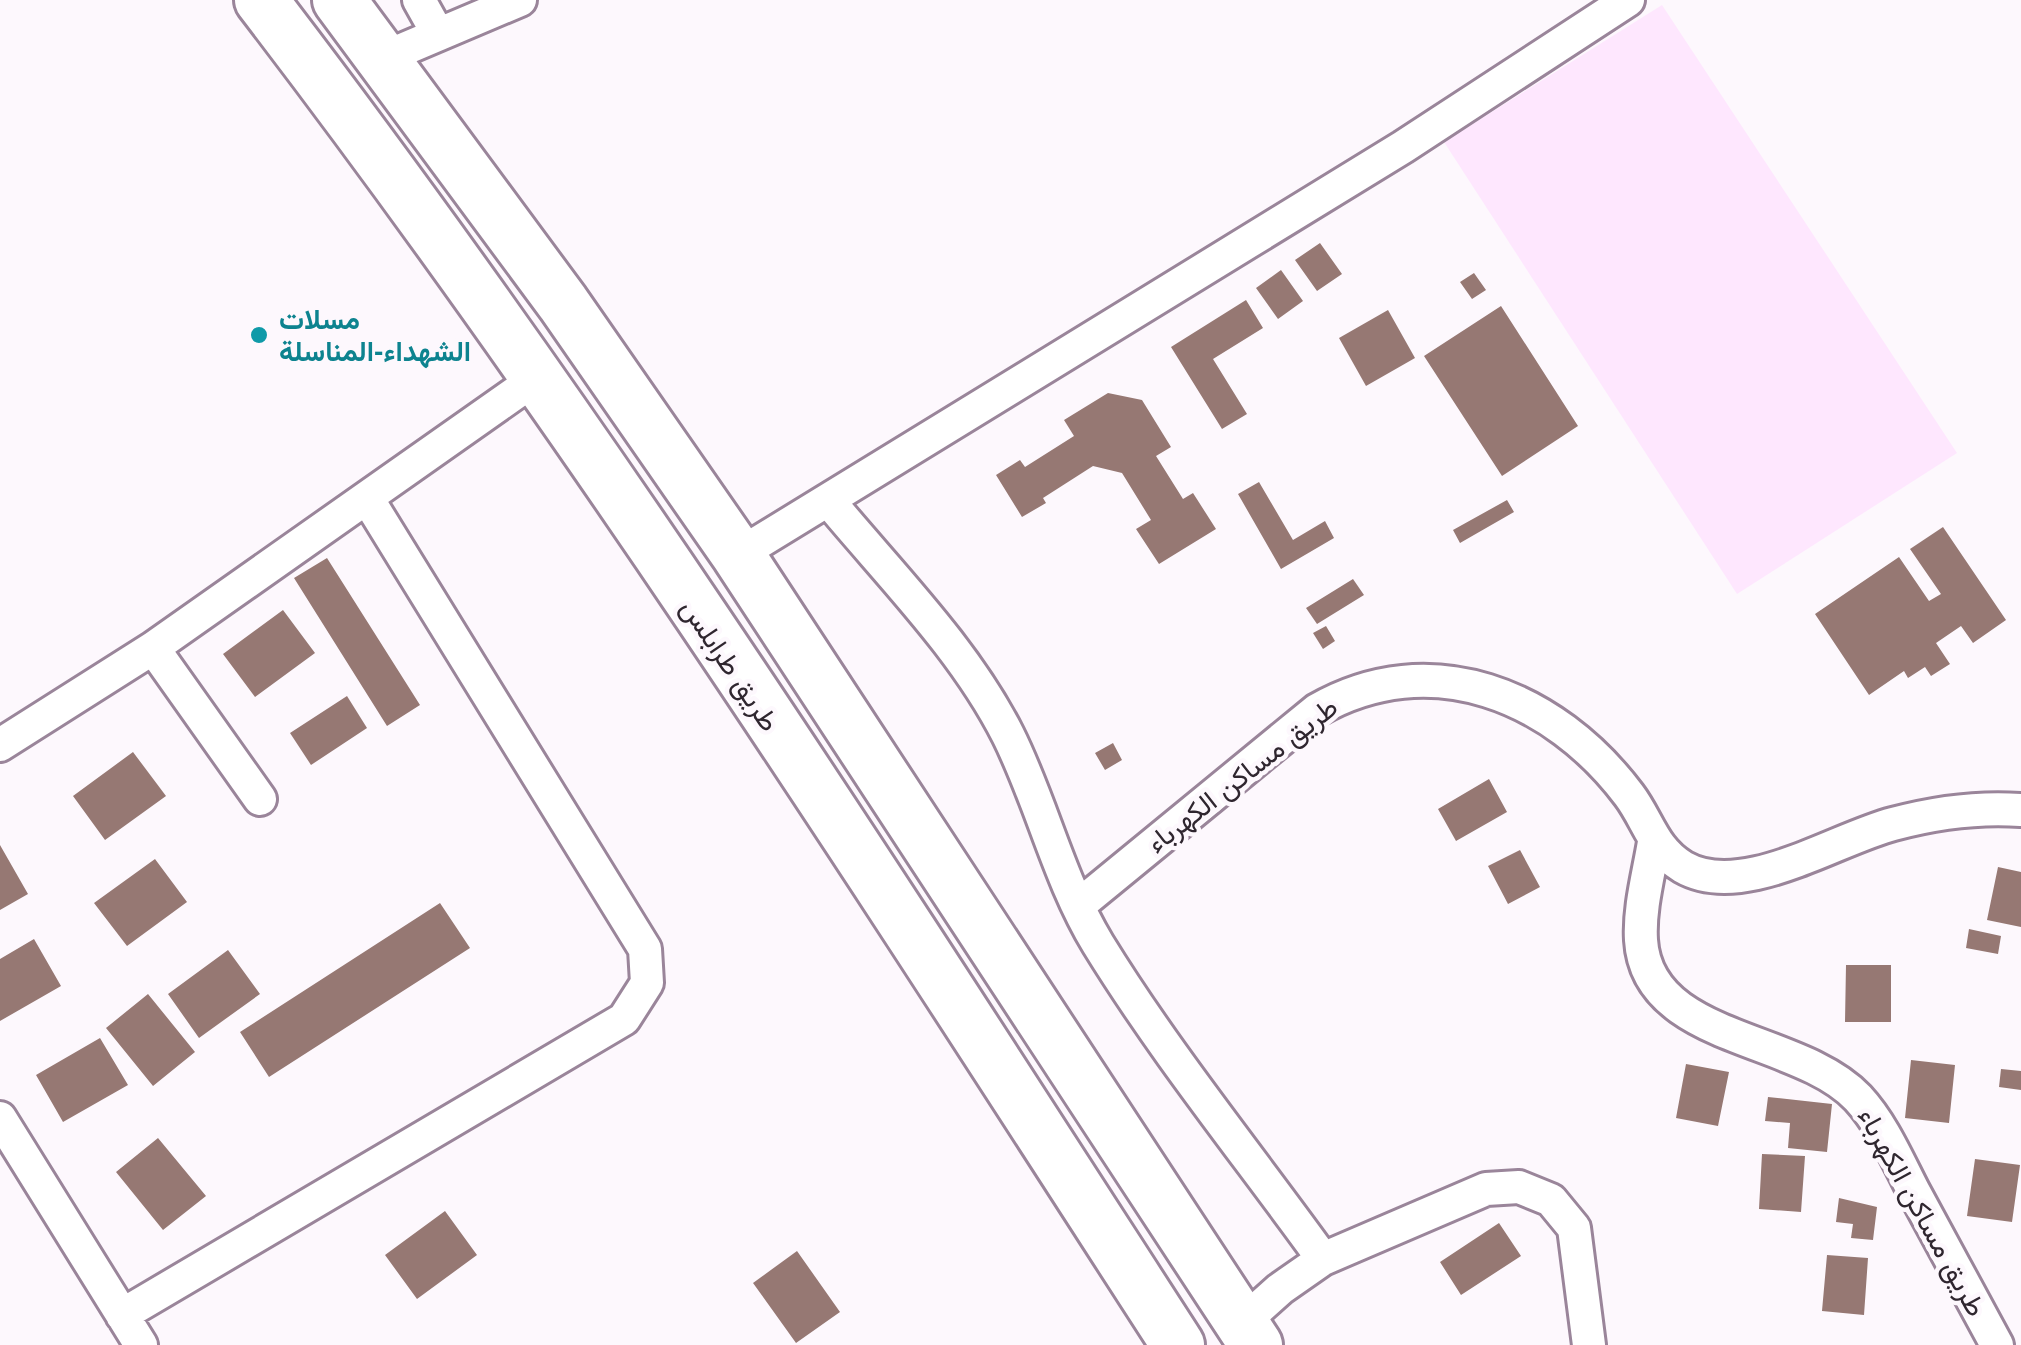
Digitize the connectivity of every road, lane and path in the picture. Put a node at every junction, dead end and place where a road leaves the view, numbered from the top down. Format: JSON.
{"nodes":[{"id":1,"x":260,"y":0,"type":"edge"},
{"id":2,"x":338,"y":0,"type":"edge"},
{"id":3,"x":420,"y":0,"type":"edge"},
{"id":4,"x":520,"y":0,"type":"edge"},
{"id":5,"x":1628,"y":0,"type":"edge"},
{"id":6,"x":438,"y":34,"type":"junction"},
{"id":7,"x":384,"y":58,"type":"junction"},
{"id":8,"x":538,"y":377,"type":"junction"},
{"id":9,"x":368,"y":498,"type":"junction"},
{"id":10,"x":828,"y":500,"type":"junction"},
{"id":11,"x":738,"y":555,"type":"junction"},
{"id":12,"x":152,"y":648,"type":"junction"},
{"id":13,"x":0,"y":745,"type":"edge"},
{"id":14,"x":260,"y":799,"type":"dead end"},
{"id":15,"x":2021,"y":810,"type":"edge"},
{"id":16,"x":1654,"y":842,"type":"junction"},
{"id":17,"x":1078,"y":906,"type":"junction"},
{"id":18,"x":0,"y":1118,"type":"edge"},
{"id":19,"x":1323,"y":1259,"type":"junction"},
{"id":20,"x":122,"y":1315,"type":"junction"},
{"id":21,"x":1249,"y":1334,"type":"edge"},
{"id":22,"x":140,"y":1345,"type":"edge"},
{"id":23,"x":1178,"y":1345,"type":"edge"},
{"id":24,"x":1589,"y":1345,"type":"edge"},
{"id":25,"x":1997,"y":1345,"type":"edge"}],
"edges":[{"from":1,"to":8,"type":"highway","name":"طريق طرابلس"},
{"from":2,"to":7,"type":"highway"},
{"from":3,"to":6,"type":"street"},
{"from":4,"to":6,"type":"street"},
{"from":5,"to":10,"type":"street"},
{"from":6,"to":7,"type":"street"},
{"from":7,"to":11,"type":"highway"},
{"from":8,"to":9,"type":"street"},
{"from":8,"to":23,"type":"highway","name":"طريق طرابلس"},
{"from":9,"to":12,"type":"street"},
{"from":9,"to":20,"type":"street"},
{"from":10,"to":11,"type":"street"},
{"from":10,"to":17,"type":"street"},
{"from":11,"to":21,"type":"highway"},
{"from":12,"to":13,"type":"street"},
{"from":12,"to":14,"type":"street"},
{"from":15,"to":16,"type":"street","name":"طريق مساكن الكهرباء"},
{"from":16,"to":17,"type":"street","name":"طريق مساكن الكهرباء"},
{"from":16,"to":25,"type":"street","name":"طريق مساكن الكهرباء"},
{"from":17,"to":19,"type":"street"},
{"from":18,"to":20,"type":"street"},
{"from":19,"to":21,"type":"street"},
{"from":19,"to":24,"type":"street"},
{"from":20,"to":22,"type":"street"}]}
